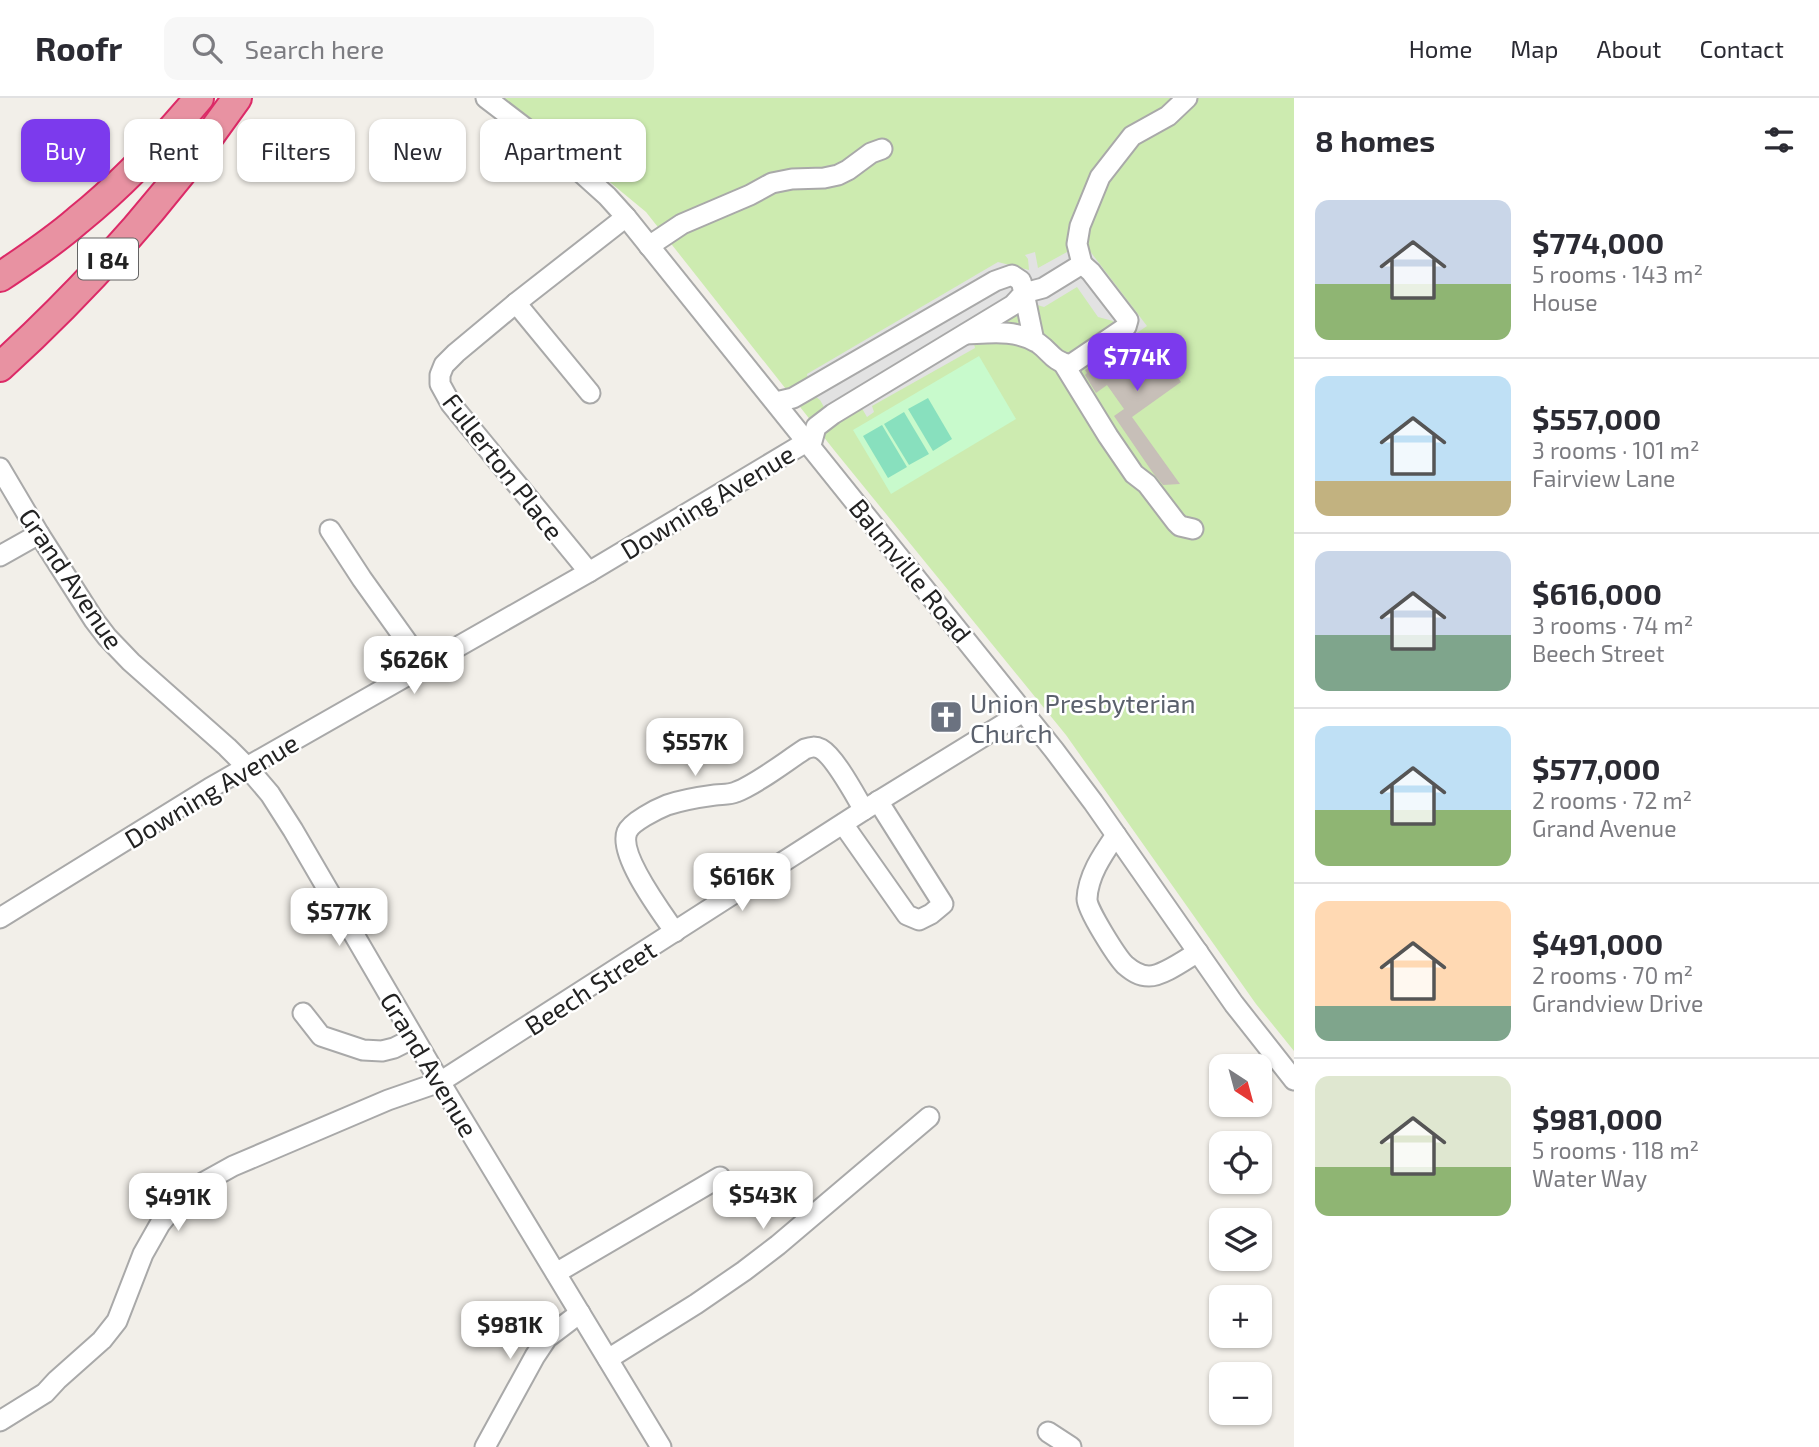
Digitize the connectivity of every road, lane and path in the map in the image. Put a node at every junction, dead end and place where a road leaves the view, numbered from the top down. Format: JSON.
{"nodes":[{"id":1,"x":199,"y":98,"type":"edge"},
{"id":2,"x":237,"y":98,"type":"edge"},
{"id":3,"x":486,"y":98,"type":"edge"},
{"id":4,"x":1187,"y":98,"type":"edge"},
{"id":5,"x":882,"y":149,"type":"dead end"},
{"id":6,"x":626,"y":217,"type":"junction"},
{"id":7,"x":649,"y":246,"type":"junction"},
{"id":8,"x":1082,"y":264,"type":"junction"},
{"id":9,"x":0,"y":277,"type":"edge"},
{"id":10,"x":1024,"y":293,"type":"junction"},
{"id":11,"x":516,"y":303,"type":"junction"},
{"id":12,"x":965,"y":334,"type":"junction"},
{"id":13,"x":1034,"y":341,"type":"junction"},
{"id":14,"x":10,"y":358,"type":"edge"},
{"id":15,"x":1063,"y":363,"type":"junction"},
{"id":16,"x":590,"y":393,"type":"dead end"},
{"id":17,"x":776,"y":402,"type":"junction"},
{"id":18,"x":809,"y":443,"type":"junction"},
{"id":19,"x":0,"y":468,"type":"edge"},
{"id":20,"x":1193,"y":529,"type":"dead end"},
{"id":21,"x":330,"y":530,"type":"dead end"},
{"id":22,"x":39,"y":534,"type":"junction"},
{"id":23,"x":0,"y":556,"type":"edge"},
{"id":24,"x":589,"y":572,"type":"junction"},
{"id":25,"x":425,"y":667,"type":"junction"},
{"id":26,"x":1023,"y":712,"type":"junction"},
{"id":27,"x":247,"y":767,"type":"junction"},
{"id":28,"x":871,"y":805,"type":"junction"},
{"id":29,"x":843,"y":824,"type":"junction"},
{"id":30,"x":1116,"y":835,"type":"junction"},
{"id":31,"x":0,"y":918,"type":"edge"},
{"id":32,"x":675,"y":932,"type":"junction"},
{"id":33,"x":1198,"y":953,"type":"junction"},
{"id":34,"x":303,"y":1013,"type":"dead end"},
{"id":35,"x":414,"y":1038,"type":"junction"},
{"id":36,"x":1294,"y":1080,"type":"edge"},
{"id":37,"x":440,"y":1082,"type":"junction"},
{"id":38,"x":929,"y":1117,"type":"dead end"},
{"id":39,"x":720,"y":1177,"type":"dead end"},
{"id":40,"x":556,"y":1273,"type":"junction"},
{"id":41,"x":580,"y":1313,"type":"junction"},
{"id":42,"x":608,"y":1359,"type":"junction"},
{"id":43,"x":0,"y":1421,"type":"edge"},
{"id":44,"x":1048,"y":1432,"type":"dead end"},
{"id":45,"x":485,"y":1447,"type":"edge"},
{"id":46,"x":661,"y":1447,"type":"edge"},
{"id":47,"x":1071,"y":1447,"type":"edge"}],
"edges":[{"from":1,"to":9,"type":"highway","number":"I 84"},
{"from":2,"to":14,"type":"highway","number":"I 84"},
{"from":3,"to":6,"type":"street","name":"Balmville Road"},
{"from":4,"to":8,"type":"street"},
{"from":5,"to":7,"type":"street"},
{"from":6,"to":7,"type":"street","name":"Balmville Road"},
{"from":6,"to":11,"type":"street","name":"Fullerton Place"},
{"from":7,"to":17,"type":"street","name":"Balmville Road"},
{"from":8,"to":10,"type":"street"},
{"from":8,"to":15,"type":"street"},
{"from":10,"to":12,"type":"street"},
{"from":10,"to":13,"type":"street"},
{"from":10,"to":17,"type":"street"},
{"from":11,"to":16,"type":"street"},
{"from":11,"to":24,"type":"street","name":"Fullerton Place"},
{"from":12,"to":13,"type":"street"},
{"from":12,"to":18,"type":"street"},
{"from":13,"to":15,"type":"street"},
{"from":15,"to":20,"type":"street"},
{"from":17,"to":18,"type":"street","name":"Balmville Road"},
{"from":18,"to":24,"type":"street","name":"Downing Avenue"},
{"from":18,"to":26,"type":"street","name":"Balmville Road"},
{"from":19,"to":22,"type":"street","name":"Grand Avenue"},
{"from":21,"to":25,"type":"street"},
{"from":22,"to":23,"type":"street"},
{"from":22,"to":27,"type":"street","name":"Grand Avenue"},
{"from":24,"to":25,"type":"street","name":"Downing Avenue"},
{"from":25,"to":27,"type":"street","name":"Downing Avenue"},
{"from":26,"to":28,"type":"street","name":"Beech Street"},
{"from":26,"to":30,"type":"street","name":"Balmville Road"},
{"from":27,"to":31,"type":"street","name":"Downing Avenue"},
{"from":27,"to":35,"type":"street","name":"Grand Avenue"},
{"from":28,"to":29,"type":"street","name":"Beech Street"},
{"from":28,"to":29,"type":"street"},
{"from":28,"to":32,"type":"street"},
{"from":29,"to":32,"type":"street","name":"Beech Street"},
{"from":30,"to":33,"type":"street","name":"Balmville Road"},
{"from":30,"to":33,"type":"street"},
{"from":32,"to":37,"type":"street","name":"Beech Street"},
{"from":33,"to":36,"type":"street","name":"Balmville Road"},
{"from":34,"to":35,"type":"street"},
{"from":35,"to":37,"type":"street","name":"Grand Avenue"},
{"from":37,"to":40,"type":"street","name":"Grand Avenue"},
{"from":37,"to":43,"type":"street","name":"Beech Street"},
{"from":38,"to":42,"type":"street"},
{"from":39,"to":40,"type":"street"},
{"from":40,"to":41,"type":"street","name":"Grand Avenue"},
{"from":41,"to":42,"type":"street","name":"Grand Avenue"},
{"from":41,"to":45,"type":"street"},
{"from":42,"to":46,"type":"street","name":"Grand Avenue"},
{"from":44,"to":47,"type":"street"}]}
